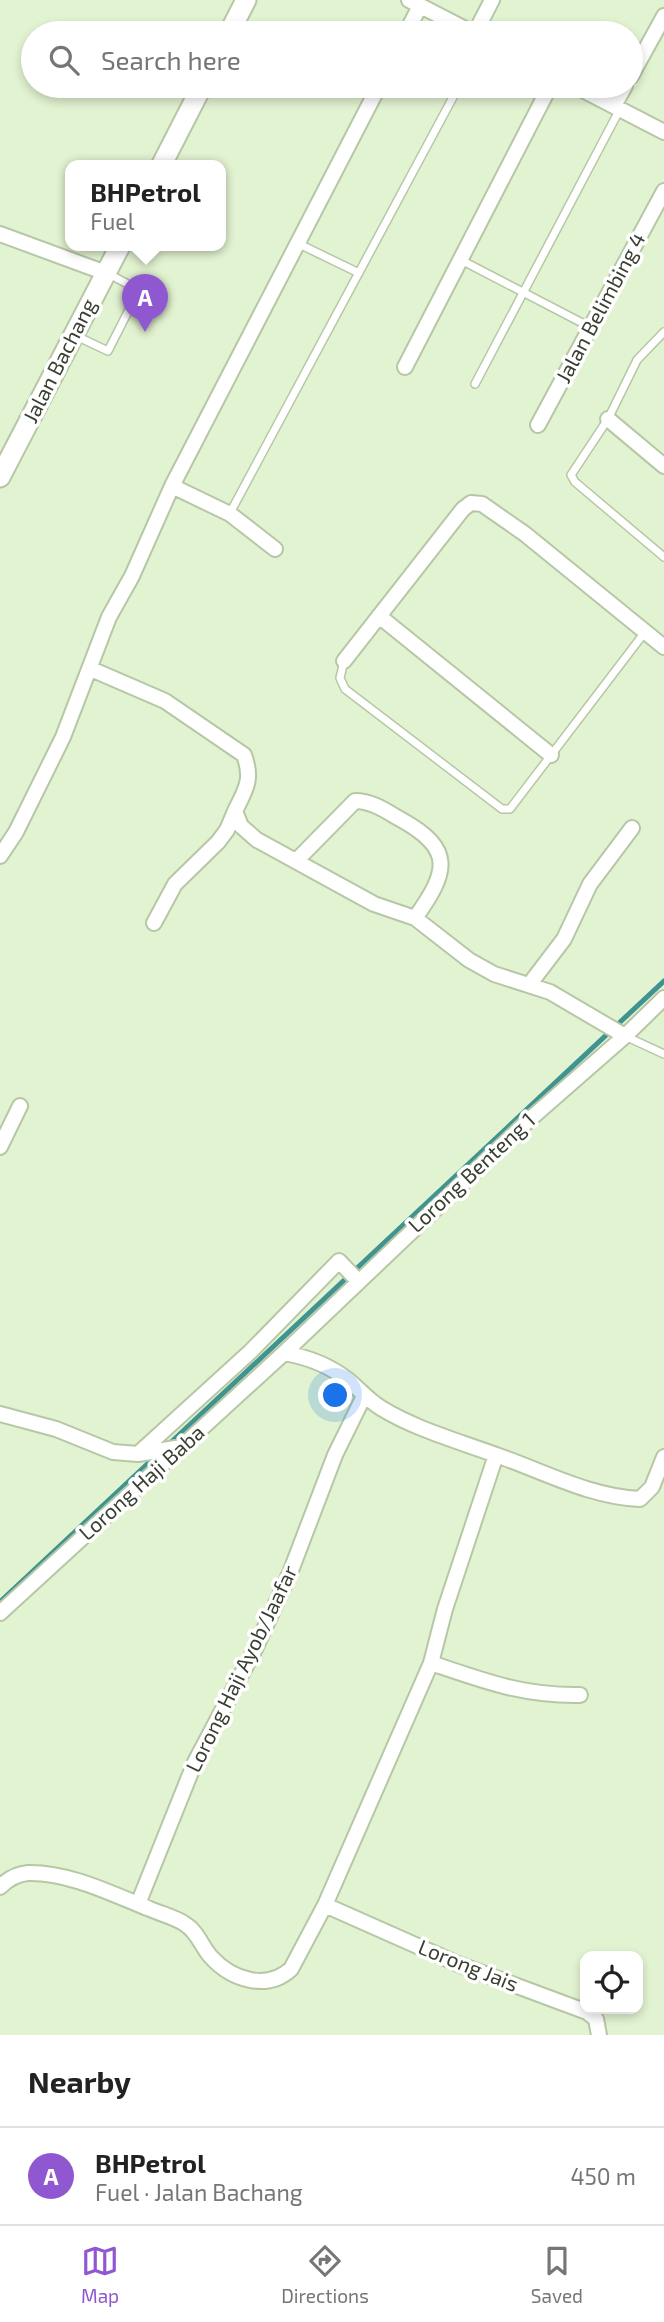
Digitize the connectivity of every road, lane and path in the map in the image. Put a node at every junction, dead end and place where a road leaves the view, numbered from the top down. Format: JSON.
{"nodes":[{"id":1,"x":492,"y":0,"type":"edge"},
{"id":2,"x":414,"y":3,"type":"edge"},
{"id":3,"x":664,"y":16,"type":"edge"},
{"id":4,"x":409,"y":21,"type":"edge"},
{"id":5,"x":450,"y":21,"type":"edge"},
{"id":6,"x":481,"y":21,"type":"edge"},
{"id":7,"x":643,"y":54,"type":"edge"},
{"id":8,"x":196,"y":98,"type":"edge"},
{"id":9,"x":373,"y":98,"type":"edge"},
{"id":10,"x":453,"y":98,"type":"edge"},
{"id":11,"x":544,"y":98,"type":"edge"},
{"id":12,"x":599,"y":98,"type":"edge"},
{"id":13,"x":620,"y":98,"type":"edge"},
{"id":14,"x":617,"y":107,"type":"junction"},
{"id":15,"x":664,"y":132,"type":"edge"},
{"id":16,"x":164,"y":160,"type":"edge"},
{"id":17,"x":664,"y":191,"type":"edge"},
{"id":18,"x":0,"y":234,"type":"edge"},
{"id":19,"x":298,"y":243,"type":"junction"},
{"id":20,"x":117,"y":251,"type":"edge"},
{"id":21,"x":460,"y":260,"type":"junction"},
{"id":22,"x":106,"y":273,"type":"junction"},
{"id":23,"x":359,"y":273,"type":"junction"},
{"id":24,"x":523,"y":292,"type":"junction"},
{"id":25,"x":590,"y":327,"type":"junction"},
{"id":26,"x":664,"y":332,"type":"edge"},
{"id":27,"x":74,"y":335,"type":"junction"},
{"id":28,"x":404,"y":367,"type":"dead end"},
{"id":29,"x":475,"y":384,"type":"dead end"},
{"id":30,"x":608,"y":419,"type":"junction"},
{"id":31,"x":538,"y":425,"type":"dead end"},
{"id":32,"x":664,"y":466,"type":"edge"},
{"id":33,"x":0,"y":477,"type":"edge"},
{"id":34,"x":172,"y":486,"type":"junction"},
{"id":35,"x":230,"y":514,"type":"junction"},
{"id":36,"x":275,"y":549,"type":"dead end"},
{"id":37,"x":664,"y":557,"type":"edge"},
{"id":38,"x":379,"y":616,"type":"junction"},
{"id":39,"x":645,"y":632,"type":"junction"},
{"id":40,"x":664,"y":647,"type":"edge"},
{"id":41,"x":344,"y":661,"type":"joint"},
{"id":42,"x":91,"y":669,"type":"junction"},
{"id":43,"x":551,"y":755,"type":"junction"},
{"id":44,"x":235,"y":811,"type":"junction"},
{"id":45,"x":632,"y":828,"type":"dead end"},
{"id":46,"x":0,"y":856,"type":"edge"},
{"id":47,"x":296,"y":862,"type":"junction"},
{"id":48,"x":415,"y":918,"type":"junction"},
{"id":49,"x":154,"y":923,"type":"dead end"},
{"id":50,"x":529,"y":985,"type":"junction"},
{"id":51,"x":664,"y":998,"type":"edge"},
{"id":52,"x":621,"y":1034,"type":"junction"},
{"id":53,"x":664,"y":1054,"type":"edge"},
{"id":54,"x":20,"y":1106,"type":"dead end"},
{"id":55,"x":0,"y":1147,"type":"edge"},
{"id":56,"x":354,"y":1276,"type":"junction"},
{"id":57,"x":284,"y":1353,"type":"junction"},
{"id":58,"x":364,"y":1396,"type":"junction"},
{"id":59,"x":0,"y":1414,"type":"edge"},
{"id":60,"x":176,"y":1448,"type":"junction"},
{"id":61,"x":141,"y":1454,"type":"junction"},
{"id":62,"x":496,"y":1455,"type":"junction"},
{"id":63,"x":664,"y":1457,"type":"edge"},
{"id":64,"x":0,"y":1613,"type":"edge"},
{"id":65,"x":431,"y":1663,"type":"junction"},
{"id":66,"x":580,"y":1695,"type":"dead end"},
{"id":67,"x":0,"y":1887,"type":"edge"},
{"id":68,"x":138,"y":1904,"type":"junction"},
{"id":69,"x":325,"y":1905,"type":"junction"},
{"id":70,"x":599,"y":2035,"type":"edge"}],
"edges":[{"from":1,"to":6,"type":"street"},
{"from":2,"to":4,"type":"street"},
{"from":2,"to":5,"type":"street"},
{"from":3,"to":7,"type":"street"},
{"from":8,"to":16,"type":"street"},
{"from":9,"to":19,"type":"street"},
{"from":10,"to":23,"type":"lane"},
{"from":11,"to":21,"type":"street"},
{"from":12,"to":14,"type":"street"},
{"from":13,"to":14,"type":"street"},
{"from":14,"to":15,"type":"street"},
{"from":14,"to":24,"type":"lane"},
{"from":17,"to":25,"type":"street","name":"Jalan Belimbing 4"},
{"from":18,"to":22,"type":"street"},
{"from":19,"to":23,"type":"lane"},
{"from":19,"to":34,"type":"street"},
{"from":20,"to":22,"type":"street","name":"Jalan Bachang"},
{"from":21,"to":24,"type":"lane"},
{"from":21,"to":28,"type":"street"},
{"from":22,"to":27,"type":"street","name":"Jalan Bachang"},
{"from":22,"to":27,"type":"lane"},
{"from":23,"to":35,"type":"lane"},
{"from":24,"to":25,"type":"lane"},
{"from":24,"to":29,"type":"lane"},
{"from":25,"to":31,"type":"street","name":"Jalan Belimbing 4"},
{"from":26,"to":30,"type":"lane"},
{"from":27,"to":33,"type":"street","name":"Jalan Bachang"},
{"from":30,"to":32,"type":"street"},
{"from":30,"to":37,"type":"lane"},
{"from":34,"to":35,"type":"street"},
{"from":34,"to":42,"type":"street"},
{"from":35,"to":36,"type":"street"},
{"from":38,"to":39,"type":"street"},
{"from":38,"to":41,"type":"street"},
{"from":38,"to":43,"type":"street"},
{"from":39,"to":40,"type":"street"},
{"from":39,"to":43,"type":"lane"},
{"from":41,"to":43,"type":"lane"},
{"from":42,"to":44,"type":"street"},
{"from":42,"to":46,"type":"street"},
{"from":44,"to":47,"type":"street"},
{"from":44,"to":49,"type":"street"},
{"from":45,"to":50,"type":"street"},
{"from":47,"to":48,"type":"street"},
{"from":47,"to":48,"type":"street"},
{"from":48,"to":50,"type":"street"},
{"from":50,"to":52,"type":"street"},
{"from":51,"to":52,"type":"street","name":"Lorong Benteng 1"},
{"from":52,"to":53,"type":"lane"},
{"from":52,"to":56,"type":"street","name":"Lorong Benteng 1"},
{"from":54,"to":55,"type":"street"},
{"from":56,"to":57,"type":"street","name":"Lorong Benteng 1"},
{"from":56,"to":61,"type":"street"},
{"from":57,"to":58,"type":"street"},
{"from":57,"to":60,"type":"street","name":"Lorong Haji Baba"},
{"from":58,"to":62,"type":"street"},
{"from":58,"to":68,"type":"street","name":"Lorong Haji Ayob/Jaafar"},
{"from":59,"to":61,"type":"street"},
{"from":60,"to":61,"type":"street"},
{"from":60,"to":64,"type":"street","name":"Lorong Haji Baba"},
{"from":62,"to":63,"type":"street"},
{"from":62,"to":65,"type":"street"},
{"from":65,"to":66,"type":"street"},
{"from":65,"to":69,"type":"street"},
{"from":67,"to":68,"type":"street"},
{"from":68,"to":69,"type":"street"},
{"from":69,"to":70,"type":"street","name":"Lorong Jais"}]}
